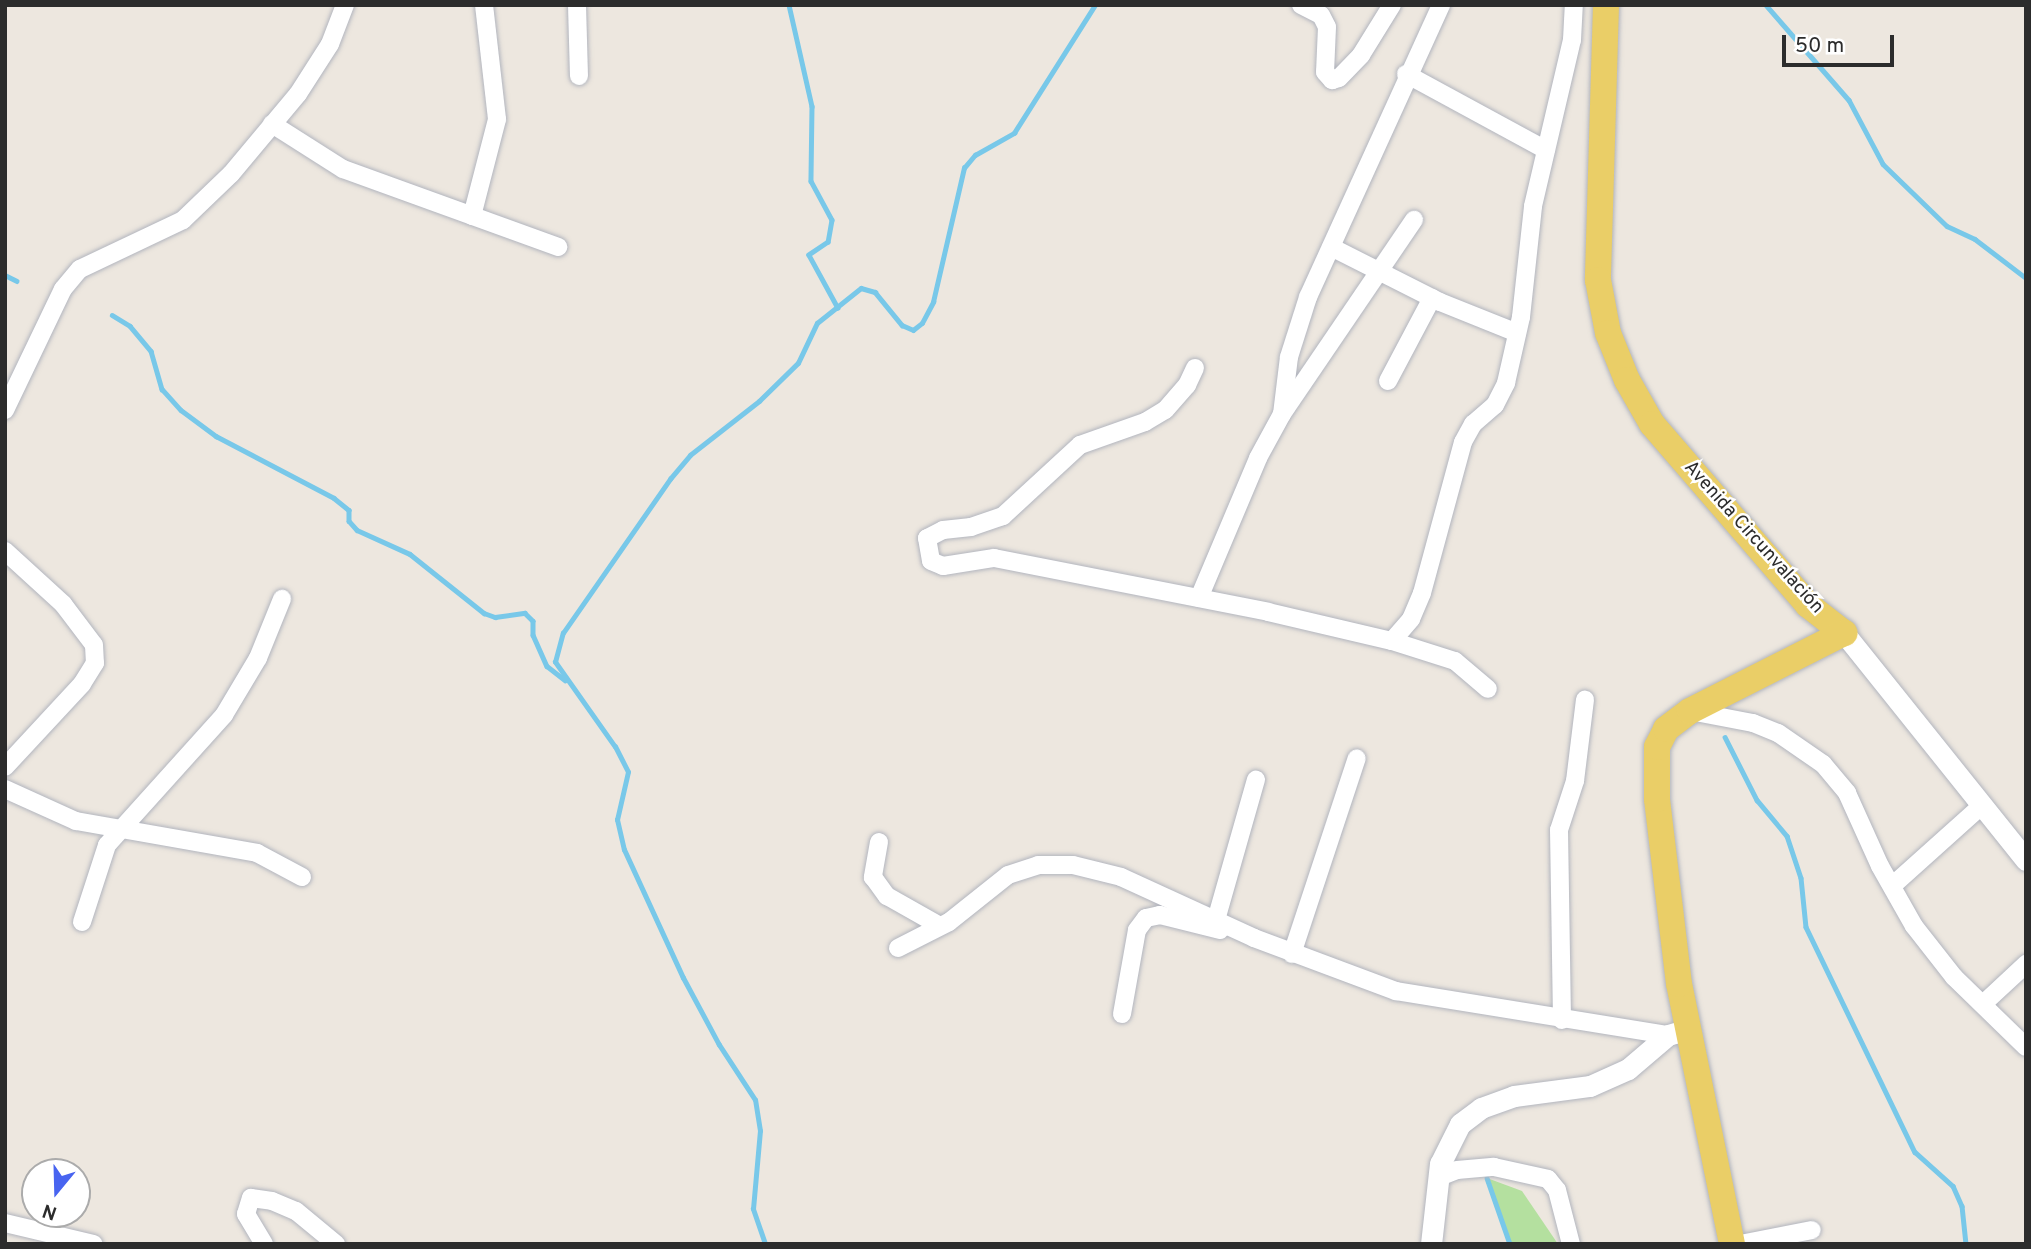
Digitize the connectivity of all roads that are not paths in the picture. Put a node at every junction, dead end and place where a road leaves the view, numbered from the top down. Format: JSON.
{"nodes":[{"id":1,"x":357,"y":5,"type":"edge"},
{"id":2,"x":484,"y":5,"type":"edge"},
{"id":3,"x":577,"y":5,"type":"edge"},
{"id":4,"x":1301,"y":5,"type":"edge"},
{"id":5,"x":1392,"y":5,"type":"edge"},
{"id":6,"x":1441,"y":5,"type":"edge"},
{"id":7,"x":1574,"y":5,"type":"edge"},
{"id":8,"x":1606,"y":5,"type":"edge"},
{"id":9,"x":1623,"y":5,"type":"edge"},
{"id":10,"x":345,"y":6,"type":"edge"},
{"id":11,"x":1406,"y":74,"type":"junction"},
{"id":12,"x":579,"y":76,"type":"dead end"},
{"id":13,"x":272,"y":124,"type":"junction"},
{"id":14,"x":1546,"y":150,"type":"junction"},
{"id":15,"x":472,"y":216,"type":"junction"},
{"id":16,"x":1414,"y":220,"type":"dead end"},
{"id":17,"x":558,"y":247,"type":"dead end"},
{"id":18,"x":1331,"y":247,"type":"junction"},
{"id":19,"x":1379,"y":271,"type":"junction"},
{"id":20,"x":1432,"y":298,"type":"junction"},
{"id":21,"x":1517,"y":332,"type":"junction"},
{"id":22,"x":1195,"y":368,"type":"dead end"},
{"id":23,"x":1388,"y":381,"type":"dead end"},
{"id":24,"x":5,"y":410,"type":"edge"},
{"id":25,"x":1282,"y":414,"type":"junction"},
{"id":26,"x":5,"y":551,"type":"edge"},
{"id":27,"x":1199,"y":598,"type":"junction"},
{"id":28,"x":282,"y":599,"type":"dead end"},
{"id":29,"x":1843,"y":634,"type":"junction"},
{"id":30,"x":1392,"y":641,"type":"junction"},
{"id":31,"x":1488,"y":689,"type":"dead end"},
{"id":32,"x":1585,"y":700,"type":"dead end"},
{"id":33,"x":1690,"y":710,"type":"junction"},
{"id":34,"x":1357,"y":758,"type":"dead end"},
{"id":35,"x":5,"y":766,"type":"edge"},
{"id":36,"x":1256,"y":780,"type":"dead end"},
{"id":37,"x":5,"y":789,"type":"edge"},
{"id":38,"x":1979,"y":808,"type":"junction"},
{"id":39,"x":118,"y":831,"type":"junction"},
{"id":40,"x":879,"y":842,"type":"dead end"},
{"id":41,"x":2026,"y":860,"type":"edge"},
{"id":42,"x":302,"y":877,"type":"dead end"},
{"id":43,"x":1892,"y":886,"type":"junction"},
{"id":44,"x":1216,"y":920,"type":"junction"},
{"id":45,"x":82,"y":922,"type":"dead end"},
{"id":46,"x":940,"y":926,"type":"junction"},
{"id":47,"x":1254,"y":938,"type":"junction"},
{"id":48,"x":898,"y":948,"type":"dead end"},
{"id":49,"x":1292,"y":954,"type":"junction"},
{"id":50,"x":2026,"y":964,"type":"edge"},
{"id":51,"x":1983,"y":1004,"type":"junction"},
{"id":52,"x":1122,"y":1014,"type":"dead end"},
{"id":53,"x":1562,"y":1020,"type":"junction"},
{"id":54,"x":1679,"y":1032,"type":"junction"},
{"id":55,"x":2026,"y":1047,"type":"edge"},
{"id":56,"x":1439,"y":1177,"type":"junction"},
{"id":57,"x":5,"y":1223,"type":"edge"},
{"id":58,"x":1812,"y":1230,"type":"dead end"},
{"id":59,"x":94,"y":1244,"type":"edge"},
{"id":60,"x":264,"y":1244,"type":"edge"},
{"id":61,"x":336,"y":1244,"type":"edge"},
{"id":62,"x":1431,"y":1244,"type":"edge"},
{"id":63,"x":1572,"y":1244,"type":"edge"},
{"id":64,"x":1732,"y":1244,"type":"edge"},
{"id":65,"x":1740,"y":1244,"type":"edge"}],
"edges":[{"from":1,"to":10,"type":"street"},
{"from":2,"to":15,"type":"street"},
{"from":3,"to":12,"type":"street"},
{"from":4,"to":5,"type":"street"},
{"from":6,"to":11,"type":"street"},
{"from":7,"to":14,"type":"street"},
{"from":8,"to":29,"type":"main road","name":"Avenida Circunvalación"},
{"from":9,"to":29,"type":"main road","name":"Avenida Circunvalación"},
{"from":10,"to":13,"type":"street"},
{"from":11,"to":14,"type":"street"},
{"from":11,"to":18,"type":"street"},
{"from":13,"to":15,"type":"street"},
{"from":13,"to":24,"type":"street"},
{"from":14,"to":21,"type":"street"},
{"from":15,"to":17,"type":"street"},
{"from":16,"to":19,"type":"street"},
{"from":18,"to":19,"type":"street"},
{"from":18,"to":25,"type":"street"},
{"from":19,"to":20,"type":"street"},
{"from":19,"to":25,"type":"street"},
{"from":20,"to":21,"type":"street"},
{"from":20,"to":23,"type":"street"},
{"from":21,"to":30,"type":"street"},
{"from":22,"to":27,"type":"street"},
{"from":25,"to":27,"type":"street"},
{"from":26,"to":35,"type":"street"},
{"from":27,"to":30,"type":"street"},
{"from":28,"to":39,"type":"street"},
{"from":29,"to":33,"type":"main road"},
{"from":29,"to":38,"type":"street"},
{"from":30,"to":31,"type":"street"},
{"from":32,"to":53,"type":"street"},
{"from":33,"to":43,"type":"street"},
{"from":33,"to":54,"type":"main road"},
{"from":34,"to":49,"type":"street"},
{"from":36,"to":44,"type":"street"},
{"from":37,"to":39,"type":"street"},
{"from":38,"to":41,"type":"street"},
{"from":38,"to":43,"type":"street"},
{"from":39,"to":42,"type":"street"},
{"from":39,"to":45,"type":"street"},
{"from":40,"to":46,"type":"street"},
{"from":43,"to":51,"type":"street"},
{"from":44,"to":46,"type":"street"},
{"from":44,"to":47,"type":"street"},
{"from":46,"to":48,"type":"street"},
{"from":47,"to":49,"type":"street"},
{"from":47,"to":52,"type":"street"},
{"from":49,"to":53,"type":"street"},
{"from":50,"to":51,"type":"street"},
{"from":51,"to":55,"type":"street"},
{"from":53,"to":54,"type":"street"},
{"from":54,"to":56,"type":"street"},
{"from":54,"to":64,"type":"main road"},
{"from":56,"to":62,"type":"street"},
{"from":56,"to":63,"type":"street"},
{"from":57,"to":59,"type":"street"},
{"from":58,"to":65,"type":"street"},
{"from":60,"to":61,"type":"street"}]}
